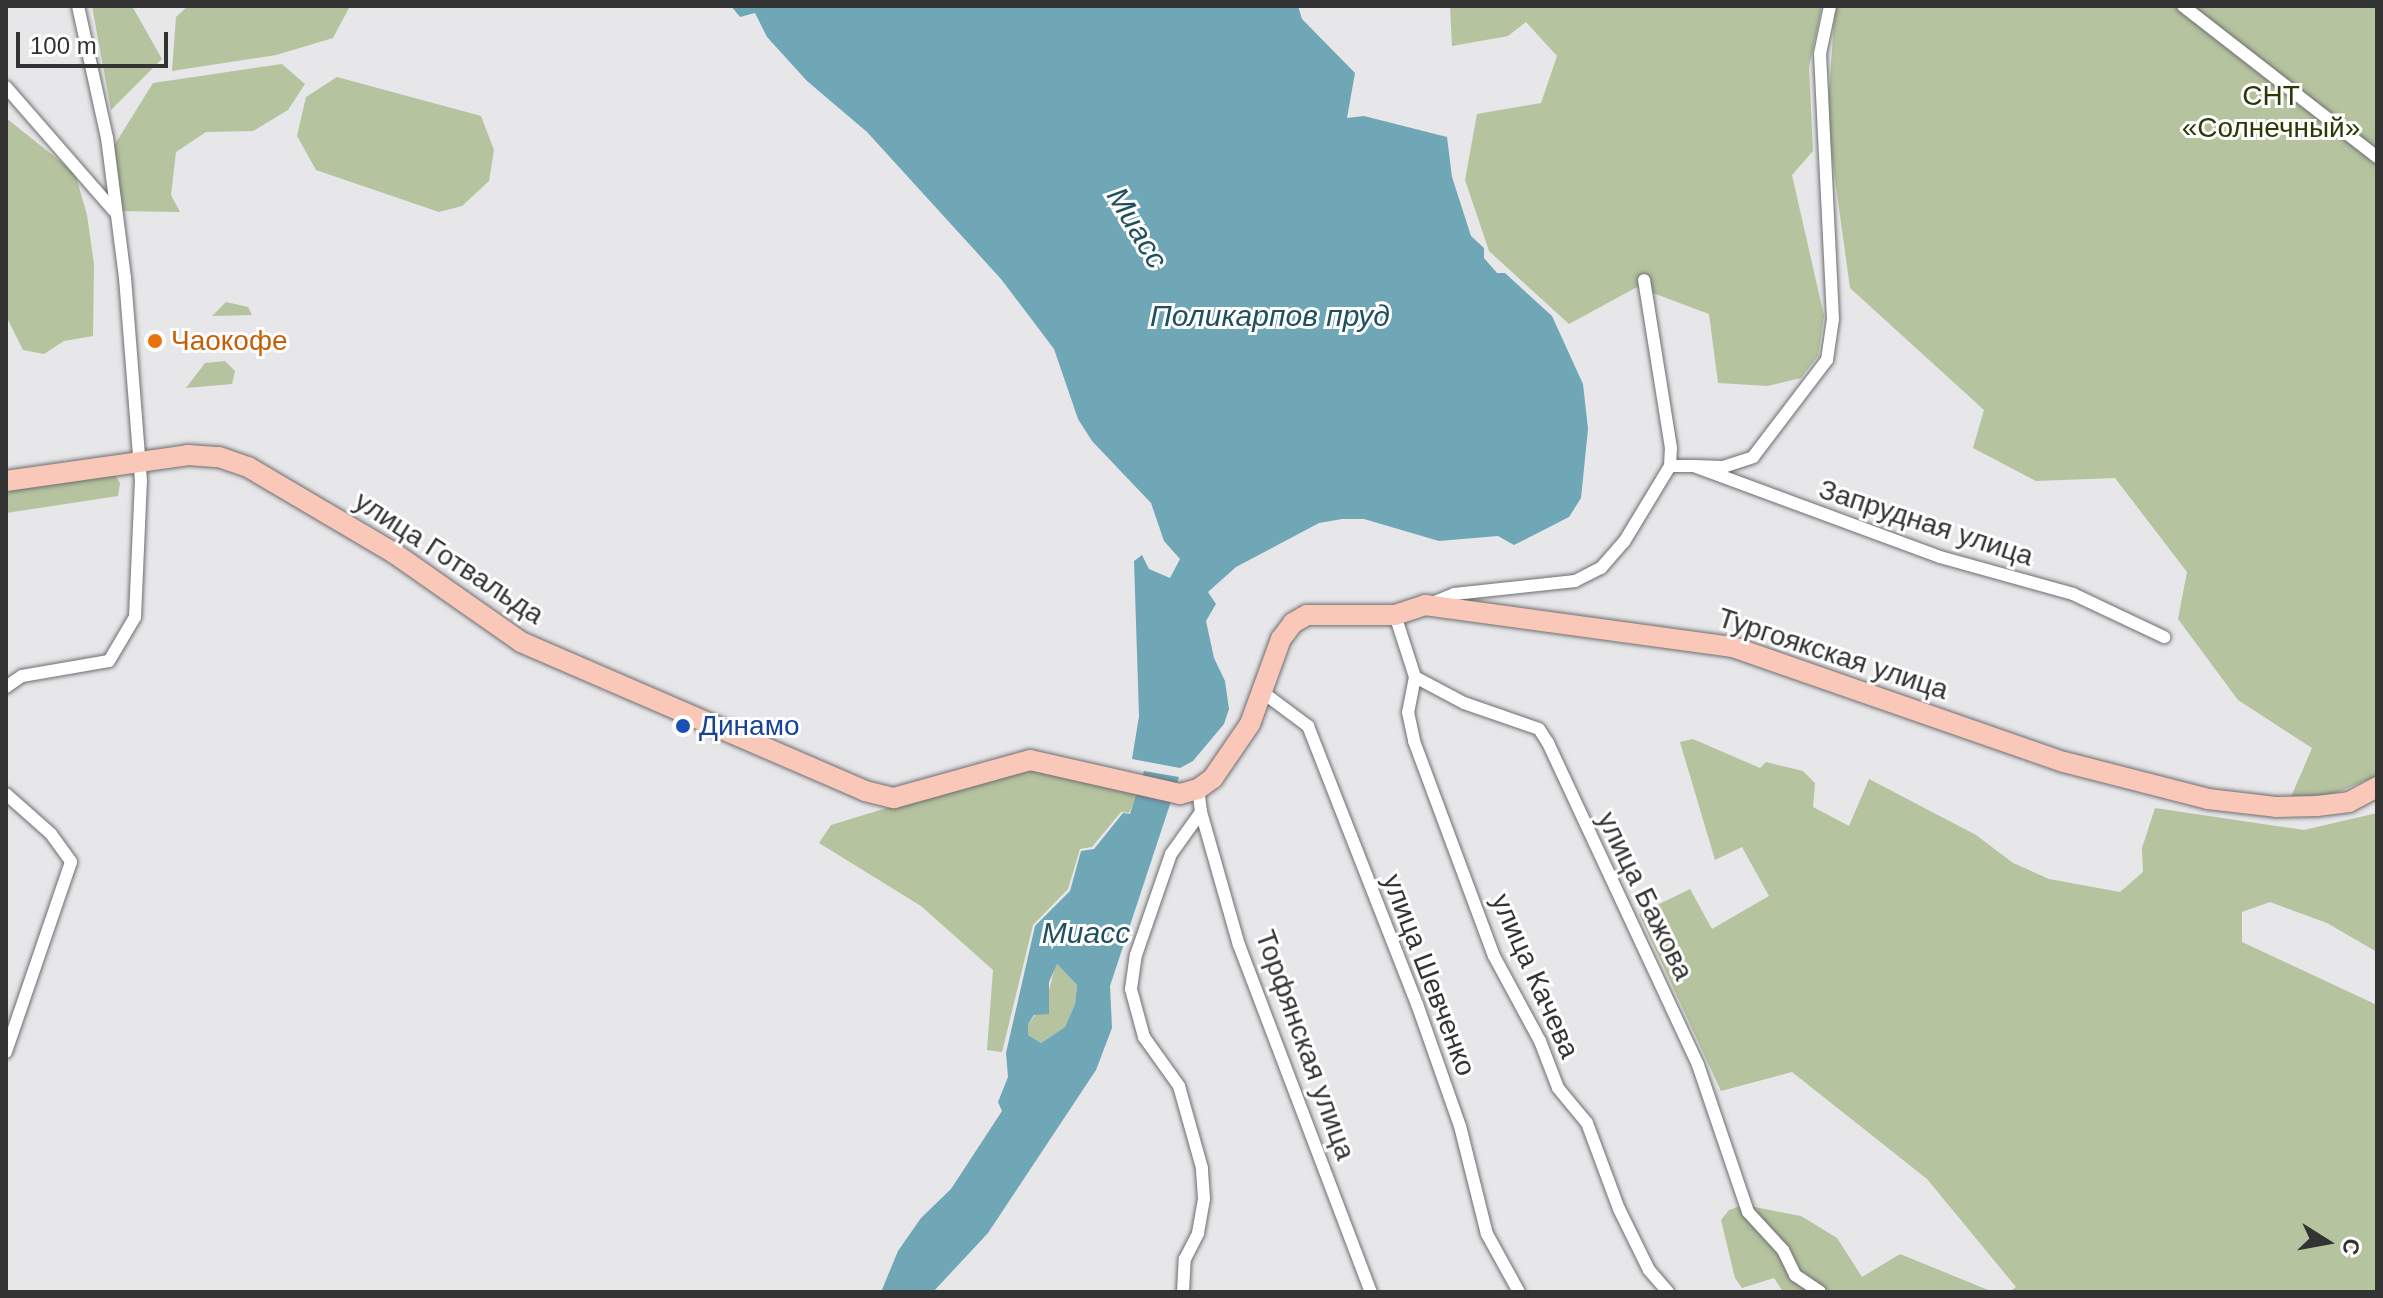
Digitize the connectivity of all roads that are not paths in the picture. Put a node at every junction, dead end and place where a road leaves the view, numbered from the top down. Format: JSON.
{"nodes":[{"id":1,"x":78,"y":6,"type":"edge"},
{"id":2,"x":1830,"y":6,"type":"edge"},
{"id":3,"x":2183,"y":6,"type":"edge"},
{"id":4,"x":6,"y":87,"type":"edge"},
{"id":5,"x":2377,"y":157,"type":"edge"},
{"id":6,"x":114,"y":211,"type":"junction"},
{"id":7,"x":1644,"y":280,"type":"dead end"},
{"id":8,"x":139,"y":462,"type":"junction"},
{"id":9,"x":1670,"y":466,"type":"junction"},
{"id":10,"x":1694,"y":466,"type":"junction"},
{"id":11,"x":6,"y":481,"type":"edge"},
{"id":12,"x":1425,"y":605,"type":"junction"},
{"id":13,"x":1395,"y":615,"type":"junction"},
{"id":14,"x":2164,"y":637,"type":"dead end"},
{"id":15,"x":1415,"y":677,"type":"junction"},
{"id":16,"x":6,"y":687,"type":"edge"},
{"id":17,"x":1265,"y":694,"type":"junction"},
{"id":18,"x":2373,"y":790,"type":"edge"},
{"id":19,"x":1189,"y":792,"type":"junction"},
{"id":20,"x":6,"y":794,"type":"edge"},
{"id":21,"x":1201,"y":812,"type":"junction"},
{"id":22,"x":6,"y":1052,"type":"edge"},
{"id":23,"x":1183,"y":1292,"type":"edge"},
{"id":24,"x":1371,"y":1292,"type":"edge"},
{"id":25,"x":1519,"y":1292,"type":"edge"},
{"id":26,"x":1668,"y":1292,"type":"edge"},
{"id":27,"x":1820,"y":1292,"type":"edge"}],
"edges":[{"from":1,"to":6,"type":"street"},
{"from":2,"to":10,"type":"street"},
{"from":3,"to":5,"type":"street"},
{"from":4,"to":6,"type":"street"},
{"from":6,"to":8,"type":"street"},
{"from":7,"to":9,"type":"street"},
{"from":8,"to":11,"type":"main road","name":"улица Готвальда"},
{"from":8,"to":16,"type":"street"},
{"from":8,"to":19,"type":"main road","name":"улица Готвальда"},
{"from":9,"to":10,"type":"street","name":"Запрудная улица"},
{"from":9,"to":12,"type":"street"},
{"from":10,"to":14,"type":"street","name":"Запрудная улица"},
{"from":12,"to":13,"type":"main road","name":"Тургоякская улица"},
{"from":12,"to":18,"type":"main road","name":"Тургоякская улица"},
{"from":13,"to":15,"type":"street","name":"улица Качева"},
{"from":13,"to":17,"type":"main road","name":"Тургоякская улица"},
{"from":15,"to":26,"type":"street","name":"улица Качева"},
{"from":15,"to":27,"type":"street","name":"улица Бажова"},
{"from":17,"to":19,"type":"main road","name":"Тургоякская улица"},
{"from":17,"to":25,"type":"street","name":"улица Шевченко"},
{"from":19,"to":21,"type":"street","name":"Торфянская улица"},
{"from":20,"to":22,"type":"street"},
{"from":21,"to":23,"type":"street"},
{"from":21,"to":24,"type":"street","name":"Торфянская улица"}]}
